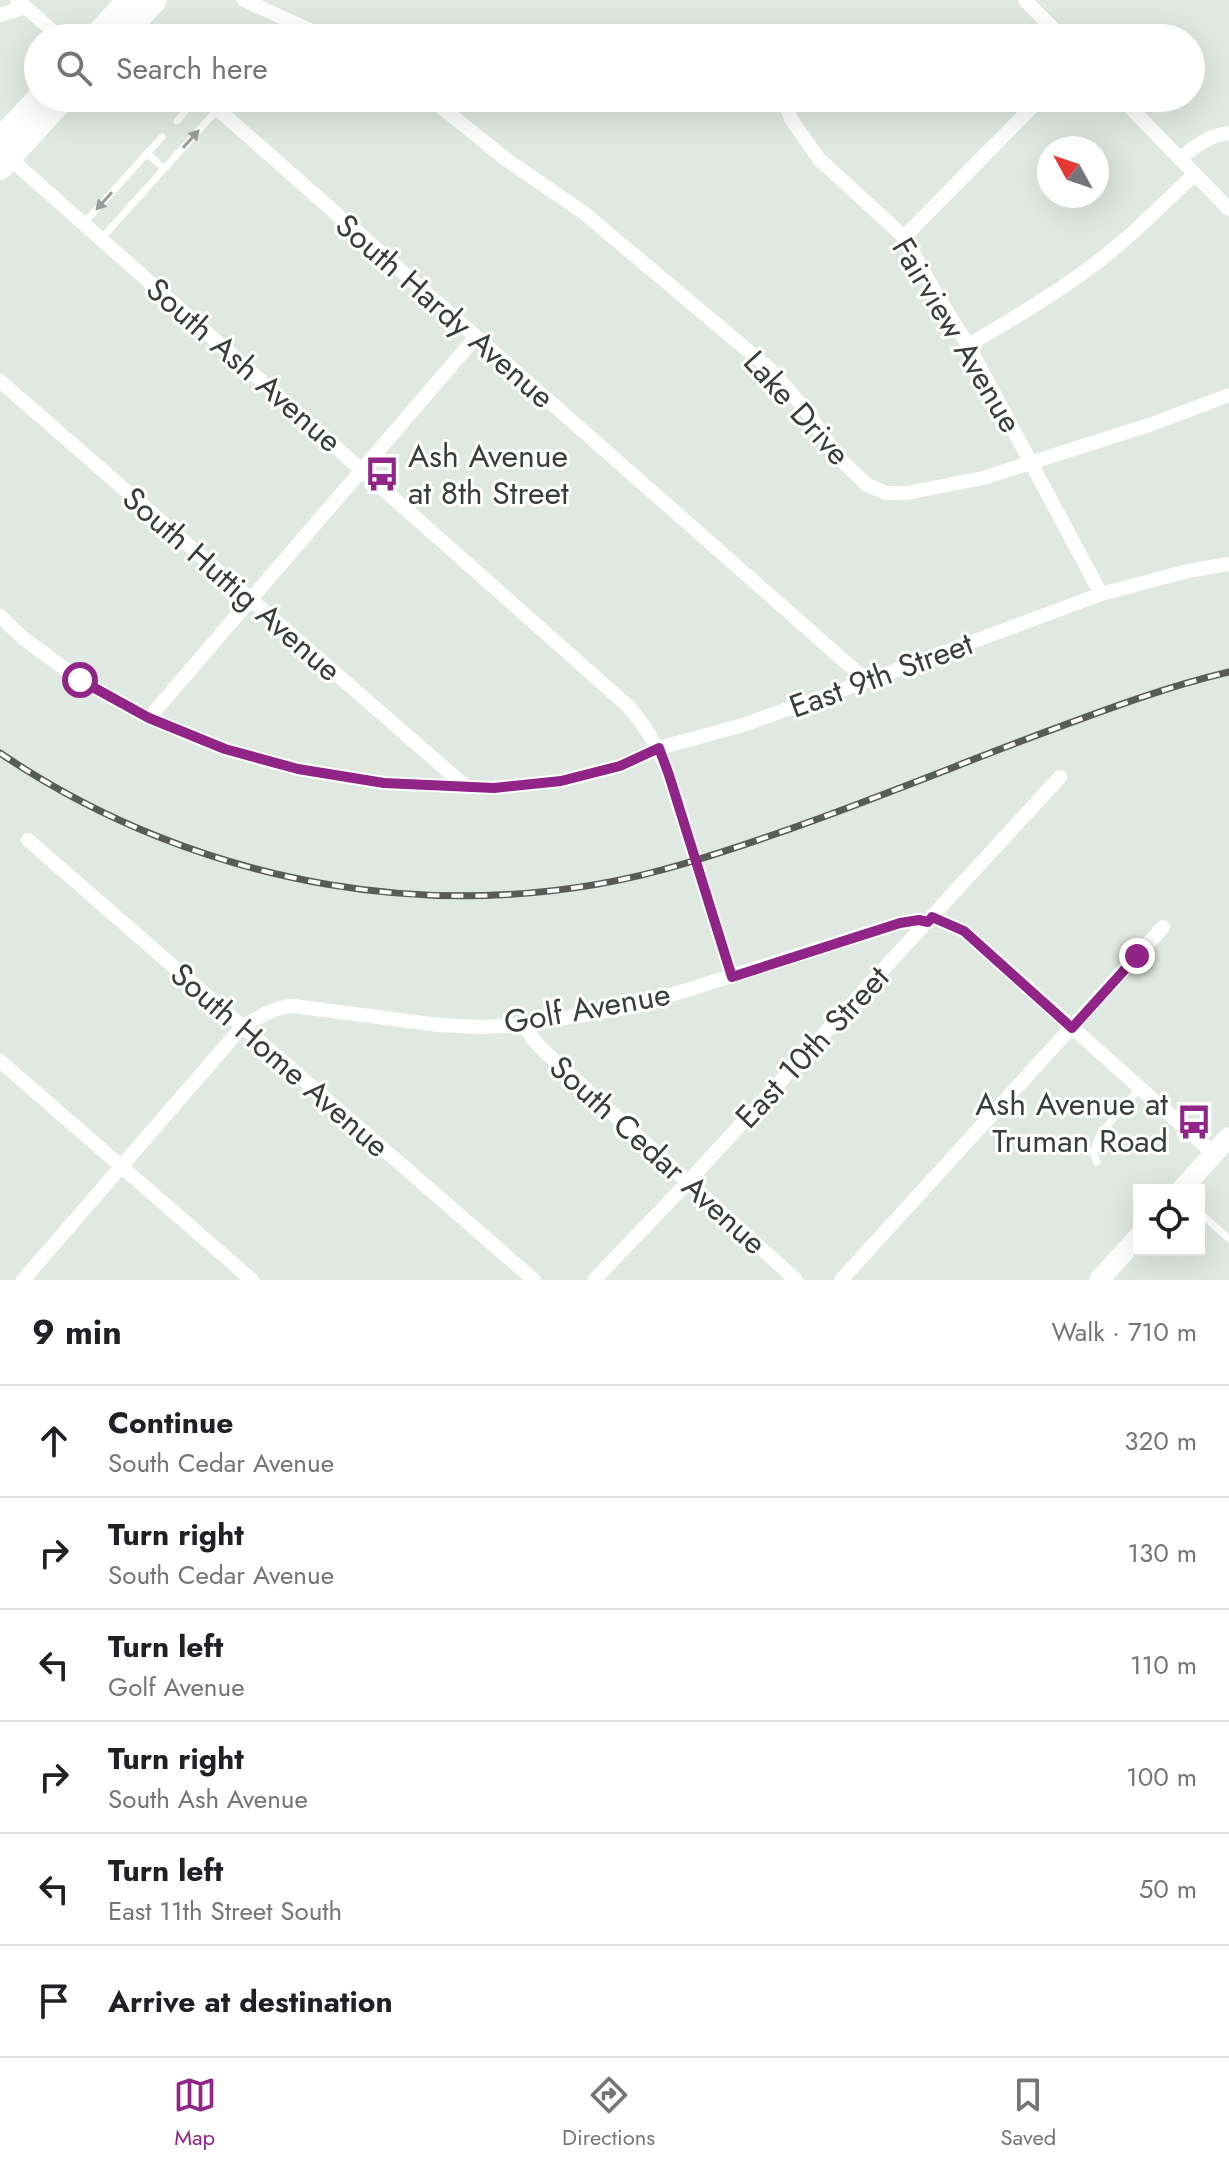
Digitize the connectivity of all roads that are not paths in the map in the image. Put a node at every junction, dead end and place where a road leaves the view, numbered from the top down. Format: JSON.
{"nodes":[{"id":1,"x":155,"y":0,"type":"edge"},
{"id":2,"x":244,"y":0,"type":"edge"},
{"id":3,"x":1025,"y":0,"type":"edge"},
{"id":4,"x":21,"y":4,"type":"edge"},
{"id":5,"x":0,"y":15,"type":"edge"},
{"id":6,"x":45,"y":24,"type":"edge"},
{"id":7,"x":126,"y":24,"type":"edge"},
{"id":8,"x":296,"y":24,"type":"edge"},
{"id":9,"x":1048,"y":24,"type":"edge"},
{"id":10,"x":30,"y":112,"type":"edge"},
{"id":11,"x":48,"y":112,"type":"edge"},
{"id":12,"x":184,"y":112,"type":"edge"},
{"id":13,"x":216,"y":112,"type":"edge"},
{"id":14,"x":220,"y":112,"type":"edge"},
{"id":15,"x":447,"y":112,"type":"edge"},
{"id":16,"x":788,"y":112,"type":"edge"},
{"id":17,"x":1027,"y":112,"type":"edge"},
{"id":18,"x":1135,"y":112,"type":"edge"},
{"id":19,"x":177,"y":121,"type":"dead end"},
{"id":20,"x":1229,"y":133,"type":"edge"},
{"id":21,"x":162,"y":137,"type":"dead end"},
{"id":22,"x":147,"y":153,"type":"junction"},
{"id":23,"x":2,"y":154,"type":"edge"},
{"id":24,"x":1181,"y":159,"type":"junction"},
{"id":25,"x":164,"y":169,"type":"junction"},
{"id":26,"x":1195,"y":174,"type":"junction"},
{"id":27,"x":1229,"y":209,"type":"edge"},
{"id":28,"x":84,"y":223,"type":"junction"},
{"id":29,"x":904,"y":237,"type":"junction"},
{"id":30,"x":101,"y":239,"type":"junction"},
{"id":31,"x":475,"y":338,"type":"junction"},
{"id":32,"x":968,"y":345,"type":"junction"},
{"id":33,"x":0,"y":381,"type":"edge"},
{"id":34,"x":1229,"y":395,"type":"edge"},
{"id":35,"x":1031,"y":462,"type":"junction"},
{"id":36,"x":362,"y":469,"type":"junction"},
{"id":37,"x":1229,"y":564,"type":"edge"},
{"id":38,"x":1101,"y":594,"type":"junction"},
{"id":39,"x":250,"y":600,"type":"junction"},
{"id":40,"x":0,"y":616,"type":"edge"},
{"id":41,"x":867,"y":681,"type":"junction"},
{"id":42,"x":149,"y":718,"type":"junction"},
{"id":43,"x":659,"y":748,"type":"junction"},
{"id":44,"x":1060,"y":777,"type":"dead end"},
{"id":45,"x":465,"y":786,"type":"junction"},
{"id":46,"x":28,"y":840,"type":"dead end"},
{"id":47,"x":930,"y":920,"type":"junction"},
{"id":48,"x":1163,"y":927,"type":"dead end"},
{"id":49,"x":732,"y":977,"type":"junction"},
{"id":50,"x":524,"y":1025,"type":"junction"},
{"id":51,"x":242,"y":1027,"type":"junction"},
{"id":52,"x":1072,"y":1028,"type":"junction"},
{"id":53,"x":0,"y":1061,"type":"edge"},
{"id":54,"x":1140,"y":1088,"type":"junction"},
{"id":55,"x":1229,"y":1137,"type":"edge"},
{"id":56,"x":1214,"y":1154,"type":"junction"},
{"id":57,"x":1097,"y":1162,"type":"dead end"},
{"id":58,"x":122,"y":1168,"type":"junction"},
{"id":59,"x":687,"y":1183,"type":"junction"},
{"id":60,"x":1186,"y":1184,"type":"edge"},
{"id":61,"x":1205,"y":1217,"type":"edge"},
{"id":62,"x":1229,"y":1239,"type":"edge"},
{"id":63,"x":1133,"y":1243,"type":"edge"},
{"id":64,"x":1103,"y":1278,"type":"edge"},
{"id":65,"x":23,"y":1280,"type":"edge"},
{"id":66,"x":252,"y":1280,"type":"edge"},
{"id":67,"x":534,"y":1280,"type":"edge"},
{"id":68,"x":594,"y":1280,"type":"edge"},
{"id":69,"x":796,"y":1280,"type":"edge"},
{"id":70,"x":841,"y":1280,"type":"edge"}],
"edges":[{"from":1,"to":7,"type":"main road"},
{"from":2,"to":8,"type":"street"},
{"from":3,"to":9,"type":"street"},
{"from":4,"to":5,"type":"street"},
{"from":4,"to":6,"type":"street"},
{"from":10,"to":23,"type":"main road"},
{"from":11,"to":23,"type":"main road"},
{"from":12,"to":19,"type":"lane"},
{"from":25,"to":13,"type":"lane","one_way":true},
{"from":14,"to":31,"type":"street","name":"South Hardy Avenue"},
{"from":15,"to":35,"type":"street","name":"Lake Drive"},
{"from":16,"to":29,"type":"street","name":"Fairview Avenue"},
{"from":17,"to":29,"type":"street"},
{"from":18,"to":24,"type":"street"},
{"from":20,"to":24,"type":"street"},
{"from":21,"to":22,"type":"lane"},
{"from":22,"to":25,"type":"lane"},
{"from":22,"to":28,"type":"lane","one_way":true},
{"from":23,"to":28,"type":"street","name":"South Ash Avenue"},
{"from":24,"to":26,"type":"street"},
{"from":25,"to":30,"type":"lane"},
{"from":26,"to":27,"type":"street"},
{"from":26,"to":32,"type":"street"},
{"from":28,"to":30,"type":"street","name":"South Ash Avenue"},
{"from":29,"to":32,"type":"street","name":"Fairview Avenue"},
{"from":30,"to":36,"type":"street","name":"South Ash Avenue"},
{"from":31,"to":36,"type":"street"},
{"from":31,"to":41,"type":"street","name":"South Hardy Avenue"},
{"from":32,"to":35,"type":"street","name":"Fairview Avenue"},
{"from":33,"to":39,"type":"street","name":"South Huttig Avenue"},
{"from":34,"to":35,"type":"street","name":"Lake Drive"},
{"from":35,"to":38,"type":"street","name":"Fairview Avenue"},
{"from":36,"to":39,"type":"street"},
{"from":36,"to":43,"type":"street","name":"South Ash Avenue"},
{"from":37,"to":38,"type":"street"},
{"from":38,"to":41,"type":"street","name":"East 9th Street"},
{"from":39,"to":42,"type":"street"},
{"from":39,"to":45,"type":"street","name":"South Huttig Avenue"},
{"from":40,"to":42,"type":"street"},
{"from":41,"to":43,"type":"street","name":"East 9th Street"},
{"from":42,"to":45,"type":"street"},
{"from":43,"to":45,"type":"street"},
{"from":43,"to":49,"type":"street"},
{"from":44,"to":47,"type":"street","name":"East 10th Street"},
{"from":46,"to":51,"type":"street","name":"South Home Avenue"},
{"from":47,"to":49,"type":"street","name":"Golf Avenue"},
{"from":47,"to":52,"type":"street"},
{"from":47,"to":59,"type":"street","name":"East 10th Street"},
{"from":48,"to":52,"type":"street"},
{"from":49,"to":50,"type":"street","name":"Golf Avenue"},
{"from":50,"to":51,"type":"street","name":"Golf Avenue"},
{"from":50,"to":59,"type":"street","name":"South Cedar Avenue"},
{"from":51,"to":58,"type":"street"},
{"from":51,"to":67,"type":"street","name":"South Home Avenue"},
{"from":52,"to":54,"type":"street"},
{"from":52,"to":70,"type":"street"},
{"from":53,"to":58,"type":"street"},
{"from":54,"to":56,"type":"street"},
{"from":54,"to":57,"type":"lane"},
{"from":55,"to":56,"type":"main road"},
{"from":56,"to":60,"type":"main road"},
{"from":58,"to":65,"type":"street"},
{"from":58,"to":66,"type":"street"},
{"from":59,"to":68,"type":"street","name":"East 10th Street"},
{"from":59,"to":69,"type":"street","name":"South Cedar Avenue"},
{"from":61,"to":62,"type":"lane"},
{"from":63,"to":64,"type":"main road"}]}
